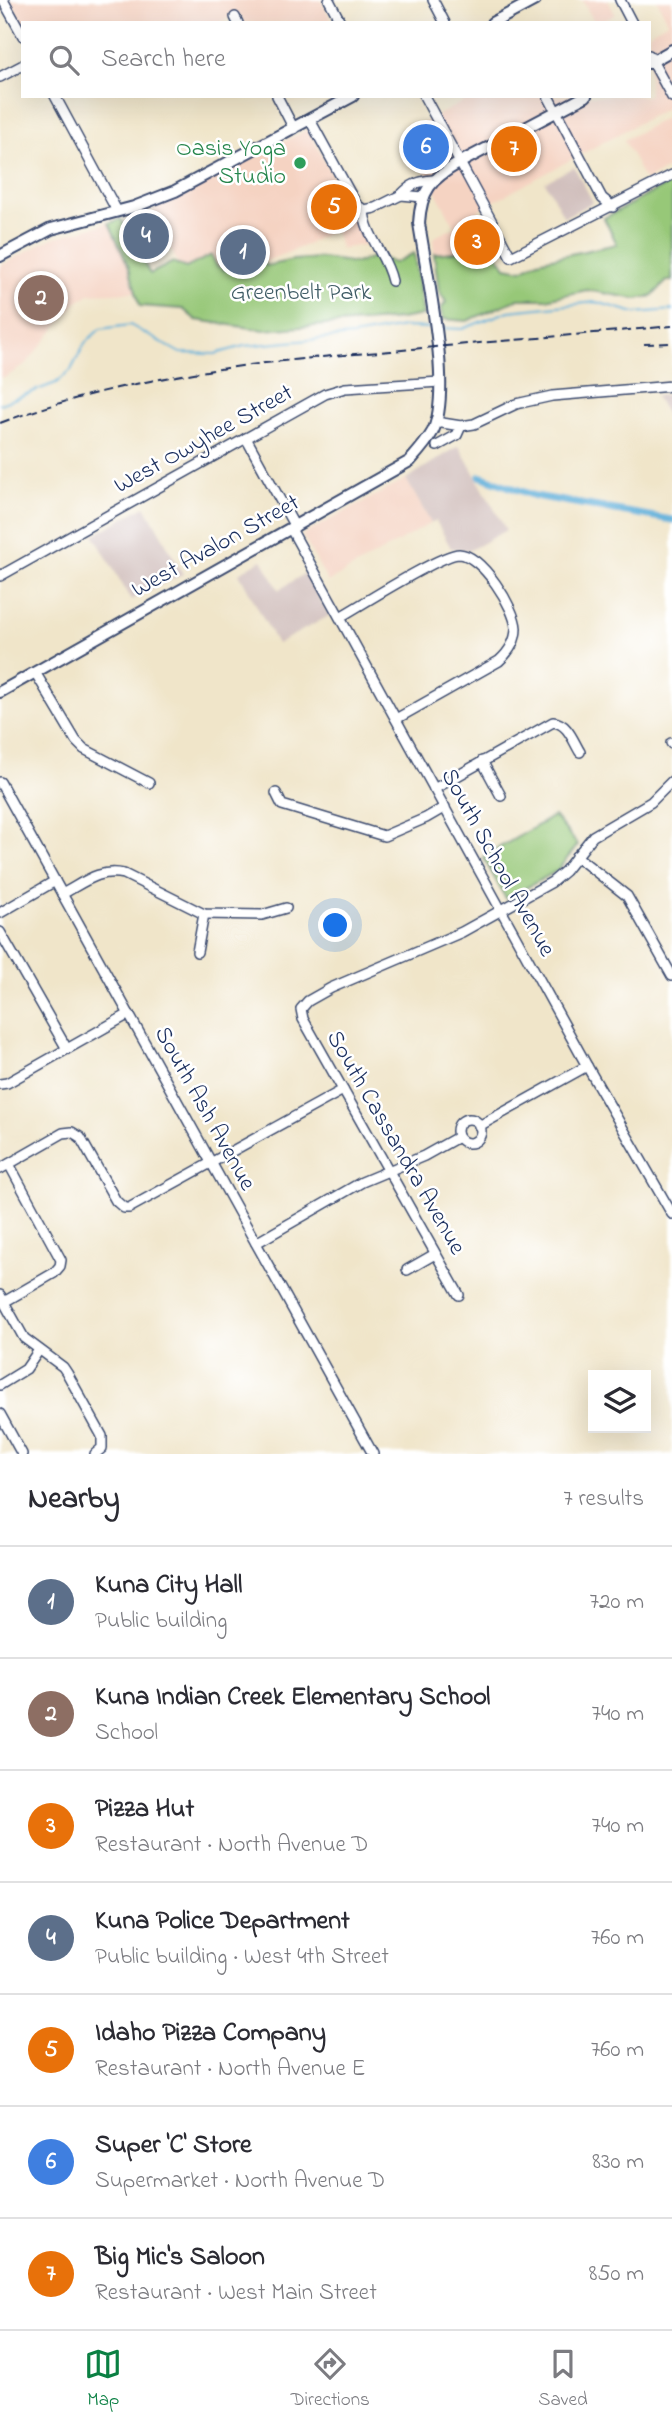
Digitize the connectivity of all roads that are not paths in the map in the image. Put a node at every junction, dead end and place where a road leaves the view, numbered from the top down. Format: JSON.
{"nodes":[{"id":1,"x":3,"y":0,"type":"edge"},
{"id":2,"x":329,"y":0,"type":"edge"},
{"id":3,"x":433,"y":0,"type":"edge"},
{"id":4,"x":536,"y":0,"type":"edge"},
{"id":5,"x":620,"y":0,"type":"edge"},
{"id":6,"x":506,"y":20,"type":"edge"},
{"id":7,"x":340,"y":21,"type":"edge"},
{"id":8,"x":444,"y":21,"type":"edge"},
{"id":9,"x":631,"y":21,"type":"edge"},
{"id":10,"x":21,"y":32,"type":"edge"},
{"id":11,"x":672,"y":50,"type":"edge"},
{"id":12,"x":651,"y":60,"type":"edge"},
{"id":13,"x":651,"y":62,"type":"edge"},
{"id":14,"x":21,"y":66,"type":"edge"},
{"id":15,"x":0,"y":78,"type":"edge"},
{"id":16,"x":672,"y":97,"type":"edge"},
{"id":17,"x":56,"y":98,"type":"edge"},
{"id":18,"x":278,"y":98,"type":"edge"},
{"id":19,"x":349,"y":98,"type":"edge"},
{"id":20,"x":425,"y":98,"type":"edge"},
{"id":21,"x":549,"y":98,"type":"edge"},
{"id":22,"x":582,"y":98,"type":"edge"},
{"id":23,"x":556,"y":112,"type":"junction"},
{"id":24,"x":310,"y":120,"type":"junction"},
{"id":25,"x":294,"y":129,"type":"junction"},
{"id":26,"x":458,"y":163,"type":"junction"},
{"id":27,"x":672,"y":176,"type":"edge"},
{"id":28,"x":433,"y":180,"type":"junction"},
{"id":29,"x":401,"y":194,"type":"junction"},
{"id":30,"x":423,"y":197,"type":"junction"},
{"id":31,"x":613,"y":207,"type":"junction"},
{"id":32,"x":364,"y":210,"type":"junction"},
{"id":33,"x":117,"y":211,"type":"junction"},
{"id":34,"x":0,"y":256,"type":"edge"},
{"id":35,"x":392,"y":281,"type":"dead end"},
{"id":36,"x":440,"y":382,"type":"junction"},
{"id":37,"x":672,"y":386,"type":"edge"},
{"id":38,"x":436,"y":422,"type":"junction"},
{"id":39,"x":461,"y":426,"type":"junction"},
{"id":40,"x":246,"y":438,"type":"junction"},
{"id":41,"x":438,"y":446,"type":"dead end"},
{"id":42,"x":293,"y":528,"type":"junction"},
{"id":43,"x":0,"y":576,"type":"edge"},
{"id":44,"x":340,"y":617,"type":"junction"},
{"id":45,"x":35,"y":673,"type":"junction"},
{"id":46,"x":0,"y":692,"type":"edge"},
{"id":47,"x":396,"y":719,"type":"junction"},
{"id":48,"x":580,"y":752,"type":"dead end"},
{"id":49,"x":482,"y":761,"type":"junction"},
{"id":50,"x":672,"y":781,"type":"edge"},
{"id":51,"x":0,"y":782,"type":"edge"},
{"id":52,"x":149,"y":783,"type":"dead end"},
{"id":53,"x":435,"y":789,"type":"junction"},
{"id":54,"x":276,"y":793,"type":"dead end"},
{"id":55,"x":501,"y":796,"type":"dead end"},
{"id":56,"x":444,"y":807,"type":"junction"},
{"id":57,"x":576,"y":856,"type":"junction"},
{"id":58,"x":55,"y":881,"type":"junction"},
{"id":59,"x":62,"y":894,"type":"junction"},
{"id":60,"x":286,"y":908,"type":"dead end"},
{"id":61,"x":502,"y":910,"type":"junction"},
{"id":62,"x":0,"y":912,"type":"edge"},
{"id":63,"x":204,"y":914,"type":"junction"},
{"id":64,"x":0,"y":932,"type":"edge"},
{"id":65,"x":197,"y":952,"type":"dead end"},
{"id":66,"x":672,"y":976,"type":"edge"},
{"id":67,"x":129,"y":1014,"type":"junction"},
{"id":68,"x":67,"y":1049,"type":"junction"},
{"id":69,"x":587,"y":1066,"type":"junction"},
{"id":70,"x":0,"y":1084,"type":"edge"},
{"id":71,"x":343,"y":1090,"type":"junction"},
{"id":72,"x":479,"y":1126,"type":"junction"},
{"id":73,"x":458,"y":1137,"type":"junction"},
{"id":74,"x":9,"y":1164,"type":"junction"},
{"id":75,"x":212,"y":1164,"type":"junction"},
{"id":76,"x":0,"y":1169,"type":"edge"},
{"id":77,"x":389,"y":1170,"type":"junction"},
{"id":78,"x":668,"y":1196,"type":"edge"},
{"id":79,"x":672,"y":1214,"type":"edge"},
{"id":80,"x":256,"y":1243,"type":"junction"},
{"id":81,"x":435,"y":1254,"type":"junction"},
{"id":82,"x":407,"y":1270,"type":"dead end"},
{"id":83,"x":459,"y":1295,"type":"dead end"},
{"id":84,"x":2,"y":1299,"type":"edge"},
{"id":85,"x":40,"y":1350,"type":"junction"},
{"id":86,"x":0,"y":1385,"type":"edge"},
{"id":87,"x":0,"y":1414,"type":"edge"},
{"id":88,"x":22,"y":1454,"type":"edge"},
{"id":89,"x":95,"y":1454,"type":"edge"},
{"id":90,"x":373,"y":1454,"type":"edge"}],
"edges":[{"from":1,"to":10,"type":"street"},
{"from":2,"to":7,"type":"street"},
{"from":3,"to":8,"type":"street"},
{"from":4,"to":6,"type":"main road"},
{"from":5,"to":9,"type":"street"},
{"from":11,"to":12,"type":"main road"},
{"from":13,"to":16,"type":"street"},
{"from":14,"to":15,"type":"street"},
{"from":17,"to":33,"type":"street"},
{"from":18,"to":25,"type":"street"},
{"from":19,"to":24,"type":"main road"},
{"from":20,"to":26,"type":"street"},
{"from":21,"to":23,"type":"street"},
{"from":22,"to":23,"type":"main road"},
{"from":23,"to":26,"type":"main road"},
{"from":23,"to":31,"type":"street"},
{"from":24,"to":25,"type":"main road"},
{"from":24,"to":32,"type":"street"},
{"from":25,"to":33,"type":"main road"},
{"from":26,"to":28,"type":"main road"},
{"from":26,"to":31,"type":"street"},
{"from":27,"to":31,"type":"street"},
{"from":28,"to":29,"type":"street"},
{"from":28,"to":30,"type":"main road"},
{"from":29,"to":30,"type":"street"},
{"from":29,"to":32,"type":"street"},
{"from":30,"to":36,"type":"main road"},
{"from":32,"to":35,"type":"street"},
{"from":33,"to":34,"type":"main road"},
{"from":36,"to":38,"type":"main road"},
{"from":36,"to":40,"type":"street","name":"West Owyhee Street"},
{"from":37,"to":39,"type":"street"},
{"from":38,"to":39,"type":"street"},
{"from":38,"to":42,"type":"main road","name":"West Avalon Street"},
{"from":39,"to":41,"type":"street"},
{"from":40,"to":42,"type":"street","name":"South School Avenue"},
{"from":40,"to":43,"type":"street","name":"West Owyhee Street"},
{"from":42,"to":44,"type":"street","name":"South School Avenue"},
{"from":42,"to":45,"type":"main road","name":"West Avalon Street"},
{"from":44,"to":47,"type":"street","name":"South School Avenue"},
{"from":44,"to":47,"type":"street"},
{"from":45,"to":46,"type":"main road","name":"West Avalon Street"},
{"from":45,"to":52,"type":"street"},
{"from":47,"to":53,"type":"street","name":"South School Avenue"},
{"from":48,"to":49,"type":"street"},
{"from":49,"to":53,"type":"street"},
{"from":49,"to":55,"type":"street"},
{"from":50,"to":57,"type":"street"},
{"from":51,"to":58,"type":"street","name":"South Ash Avenue"},
{"from":53,"to":56,"type":"street","name":"South School Avenue"},
{"from":54,"to":56,"type":"street"},
{"from":56,"to":61,"type":"street","name":"South School Avenue"},
{"from":57,"to":61,"type":"street"},
{"from":57,"to":66,"type":"street"},
{"from":58,"to":59,"type":"street","name":"South Ash Avenue"},
{"from":58,"to":62,"type":"street"},
{"from":59,"to":63,"type":"street"},
{"from":59,"to":67,"type":"street","name":"South Ash Avenue"},
{"from":60,"to":63,"type":"street"},
{"from":61,"to":69,"type":"street","name":"South School Avenue"},
{"from":61,"to":71,"type":"street","name":"South Cassandra Avenue"},
{"from":63,"to":65,"type":"street"},
{"from":64,"to":68,"type":"street"},
{"from":67,"to":68,"type":"street"},
{"from":67,"to":75,"type":"street","name":"South Ash Avenue"},
{"from":68,"to":70,"type":"street"},
{"from":69,"to":72,"type":"street"},
{"from":69,"to":78,"type":"street","name":"South School Avenue"},
{"from":71,"to":75,"type":"street"},
{"from":71,"to":77,"type":"street","name":"South Cassandra Avenue"},
{"from":72,"to":73,"type":"street"},
{"from":72,"to":73,"type":"street"},
{"from":73,"to":77,"type":"street"},
{"from":74,"to":75,"type":"street"},
{"from":74,"to":76,"type":"street"},
{"from":74,"to":84,"type":"street"},
{"from":75,"to":80,"type":"street","name":"South Ash Avenue"},
{"from":77,"to":80,"type":"street"},
{"from":77,"to":81,"type":"street","name":"South Cassandra Avenue"},
{"from":78,"to":79,"type":"street","name":"South School Avenue"},
{"from":80,"to":90,"type":"street","name":"South Ash Avenue"},
{"from":81,"to":82,"type":"street"},
{"from":81,"to":83,"type":"street","name":"South Cassandra Avenue"},
{"from":84,"to":85,"type":"street"},
{"from":85,"to":86,"type":"street"},
{"from":85,"to":89,"type":"street"},
{"from":87,"to":88,"type":"street"}]}
